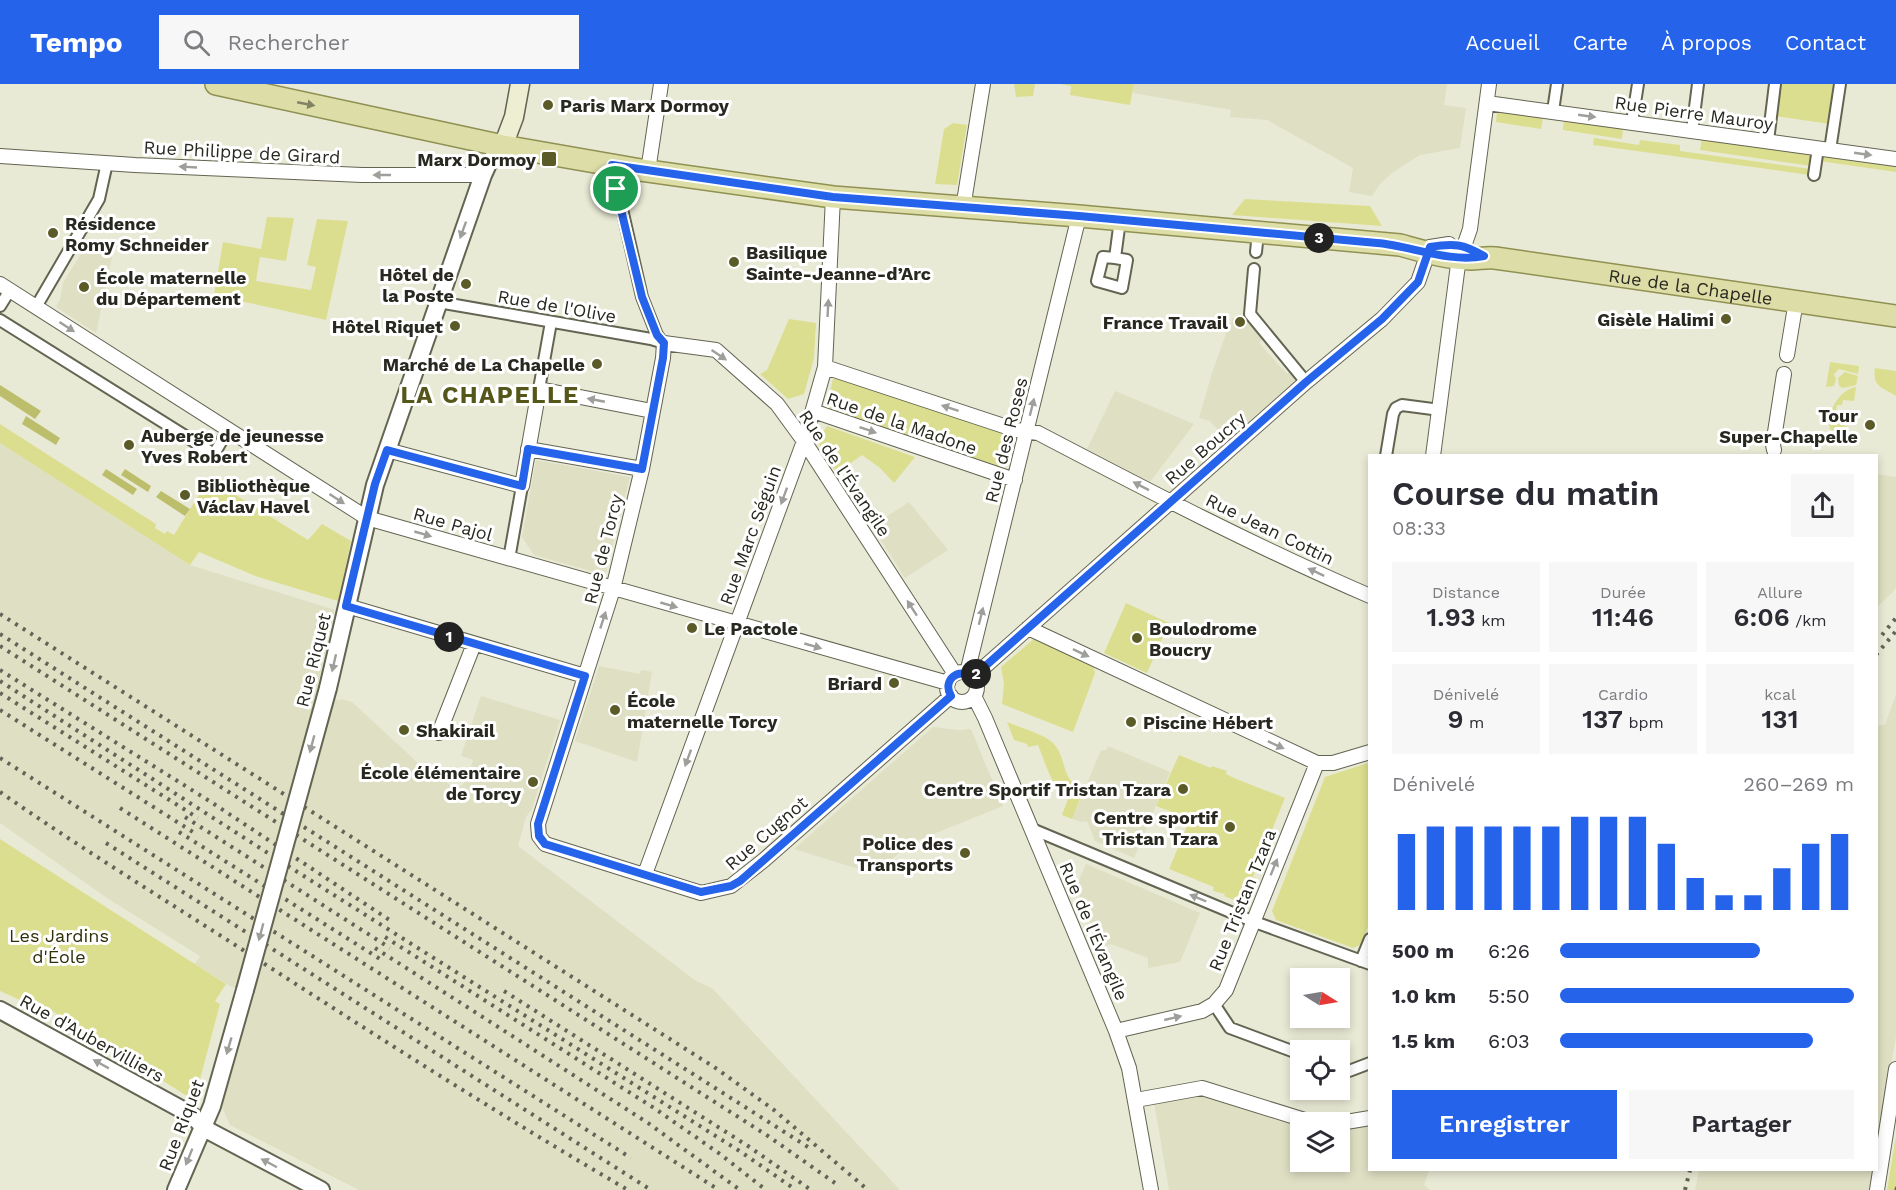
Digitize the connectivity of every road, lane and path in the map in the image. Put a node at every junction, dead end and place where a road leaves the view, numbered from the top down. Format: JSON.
{"nodes":[{"id":1,"x":216,"y":84,"type":"edge"},
{"id":2,"x":520,"y":84,"type":"edge"},
{"id":3,"x":661,"y":84,"type":"edge"},
{"id":4,"x":983,"y":84,"type":"edge"},
{"id":5,"x":1490,"y":84,"type":"edge"},
{"id":6,"x":1557,"y":84,"type":"edge"},
{"id":7,"x":1638,"y":84,"type":"edge"},
{"id":8,"x":1698,"y":84,"type":"edge"},
{"id":9,"x":1775,"y":84,"type":"edge"},
{"id":10,"x":1840,"y":84,"type":"edge"},
{"id":11,"x":281,"y":91,"type":"edge"},
{"id":12,"x":1487,"y":103,"type":"junction"},
{"id":13,"x":1553,"y":111,"type":"junction"},
{"id":14,"x":1632,"y":122,"type":"junction"},
{"id":15,"x":1692,"y":130,"type":"junction"},
{"id":16,"x":506,"y":138,"type":"junction"},
{"id":17,"x":1767,"y":141,"type":"junction"},
{"id":18,"x":1824,"y":149,"type":"junction"},
{"id":19,"x":0,"y":156,"type":"edge"},
{"id":20,"x":1896,"y":159,"type":"edge"},
{"id":21,"x":107,"y":163,"type":"junction"},
{"id":22,"x":612,"y":165,"type":"junction"},
{"id":23,"x":648,"y":171,"type":"junction"},
{"id":24,"x":483,"y":175,"type":"junction"},
{"id":25,"x":1814,"y":175,"type":"dead end"},
{"id":26,"x":833,"y":197,"type":"junction"},
{"id":27,"x":963,"y":208,"type":"junction"},
{"id":28,"x":1079,"y":216,"type":"junction"},
{"id":29,"x":1120,"y":220,"type":"junction"},
{"id":30,"x":1444,"y":249,"type":"junction"},
{"id":31,"x":1115,"y":258,"type":"dead end"},
{"id":32,"x":1254,"y":269,"type":"dead end"},
{"id":33,"x":5,"y":287,"type":"edge"},
{"id":34,"x":1796,"y":301,"type":"junction"},
{"id":35,"x":444,"y":303,"type":"dead end"},
{"id":36,"x":0,"y":306,"type":"edge"},
{"id":37,"x":36,"y":307,"type":"junction"},
{"id":38,"x":1896,"y":316,"type":"edge"},
{"id":39,"x":0,"y":320,"type":"edge"},
{"id":40,"x":551,"y":322,"type":"junction"},
{"id":41,"x":664,"y":343,"type":"junction"},
{"id":42,"x":1787,"y":355,"type":"dead end"},
{"id":43,"x":825,"y":367,"type":"junction"},
{"id":44,"x":1784,"y":374,"type":"dead end"},
{"id":45,"x":1306,"y":382,"type":"junction"},
{"id":46,"x":539,"y":389,"type":"junction"},
{"id":47,"x":1440,"y":410,"type":"junction"},
{"id":48,"x":652,"y":411,"type":"junction"},
{"id":49,"x":813,"y":411,"type":"junction"},
{"id":50,"x":228,"y":430,"type":"junction"},
{"id":51,"x":1026,"y":432,"type":"junction"},
{"id":52,"x":804,"y":441,"type":"junction"},
{"id":53,"x":528,"y":449,"type":"junction"},
{"id":54,"x":387,"y":450,"type":"junction"},
{"id":55,"x":1774,"y":450,"type":"dead end"},
{"id":56,"x":1386,"y":454,"type":"edge"},
{"id":57,"x":1433,"y":454,"type":"edge"},
{"id":58,"x":642,"y":469,"type":"junction"},
{"id":59,"x":1014,"y":480,"type":"junction"},
{"id":60,"x":522,"y":486,"type":"junction"},
{"id":61,"x":1171,"y":502,"type":"junction"},
{"id":62,"x":367,"y":518,"type":"junction"},
{"id":63,"x":509,"y":559,"type":"junction"},
{"id":64,"x":613,"y":589,"type":"junction"},
{"id":65,"x":1368,"y":595,"type":"edge"},
{"id":66,"x":346,"y":606,"type":"junction"},
{"id":67,"x":737,"y":624,"type":"junction"},
{"id":68,"x":1028,"y":628,"type":"junction"},
{"id":69,"x":474,"y":644,"type":"junction"},
{"id":70,"x":585,"y":676,"type":"junction"},
{"id":71,"x":959,"y":681,"type":"junction"},
{"id":72,"x":974,"y":696,"type":"junction"},
{"id":73,"x":439,"y":733,"type":"dead end"},
{"id":74,"x":1368,"y":753,"type":"edge"},
{"id":75,"x":1317,"y":763,"type":"junction"},
{"id":76,"x":1032,"y":829,"type":"junction"},
{"id":77,"x":539,"y":836,"type":"joint"},
{"id":78,"x":645,"y":874,"type":"junction"},
{"id":79,"x":1252,"y":921,"type":"junction"},
{"id":80,"x":1365,"y":963,"type":"edge"},
{"id":81,"x":1214,"y":1004,"type":"junction"},
{"id":82,"x":0,"y":1010,"type":"edge"},
{"id":83,"x":1116,"y":1031,"type":"junction"},
{"id":84,"x":1290,"y":1050,"type":"edge"},
{"id":85,"x":1368,"y":1064,"type":"edge"},
{"id":86,"x":1896,"y":1069,"type":"edge"},
{"id":87,"x":1350,"y":1071,"type":"edge"},
{"id":88,"x":1136,"y":1100,"type":"junction"},
{"id":89,"x":1290,"y":1115,"type":"edge"},
{"id":90,"x":1368,"y":1118,"type":"edge"},
{"id":91,"x":1350,"y":1121,"type":"edge"},
{"id":92,"x":203,"y":1125,"type":"junction"},
{"id":93,"x":176,"y":1190,"type":"edge"},
{"id":94,"x":321,"y":1190,"type":"edge"},
{"id":95,"x":1151,"y":1190,"type":"edge"},
{"id":96,"x":1877,"y":1190,"type":"edge"}],
"edges":[{"from":1,"to":11,"type":"main road","name":"Rue de la Chapelle"},
{"from":2,"to":16,"type":"main road"},
{"from":3,"to":23,"type":"street"},
{"from":4,"to":27,"type":"street"},
{"from":5,"to":12,"type":"street"},
{"from":6,"to":13,"type":"street"},
{"from":7,"to":14,"type":"street"},
{"from":8,"to":15,"type":"street"},
{"from":9,"to":17,"type":"street"},
{"from":10,"to":18,"type":"street"},
{"from":11,"to":16,"type":"main road","name":"Rue de la Chapelle","one_way":true},
{"from":12,"to":13,"type":"street","name":"Rue Pierre Mauroy"},
{"from":12,"to":30,"type":"street"},
{"from":13,"to":14,"type":"street","name":"Rue Pierre Mauroy","one_way":true},
{"from":14,"to":15,"type":"street","name":"Rue Pierre Mauroy"},
{"from":15,"to":17,"type":"street","name":"Rue Pierre Mauroy"},
{"from":16,"to":22,"type":"main road","name":"Rue de la Chapelle"},
{"from":16,"to":24,"type":"street","name":"Rue Riquet"},
{"from":17,"to":18,"type":"street","name":"Rue Pierre Mauroy"},
{"from":18,"to":20,"type":"street","name":"Rue Pierre Mauroy","one_way":true},
{"from":18,"to":25,"type":"street"},
{"from":19,"to":21,"type":"street","name":"Rue Philippe de Girard"},
{"from":24,"to":21,"type":"street","name":"Rue Philippe de Girard","one_way":true},
{"from":21,"to":37,"type":"street"},
{"from":22,"to":23,"type":"main road","name":"Rue de la Chapelle"},
{"from":22,"to":41,"type":"street"},
{"from":23,"to":26,"type":"main road","name":"Rue de la Chapelle"},
{"from":24,"to":54,"type":"street","name":"Rue Riquet","one_way":true},
{"from":26,"to":27,"type":"main road","name":"Rue de la Chapelle"},
{"from":43,"to":26,"type":"street","name":"Rue Marc Séguin","one_way":true},
{"from":27,"to":28,"type":"main road","name":"Rue de la Chapelle"},
{"from":28,"to":29,"type":"main road","name":"Rue de la Chapelle"},
{"from":51,"to":28,"type":"street","name":"Rue des Roses","one_way":true},
{"from":29,"to":30,"type":"main road","name":"Rue de la Chapelle"},
{"from":29,"to":31,"type":"street"},
{"from":30,"to":34,"type":"main road","name":"Rue de la Chapelle"},
{"from":30,"to":45,"type":"street","name":"Rue Boucry"},
{"from":30,"to":47,"type":"street"},
{"from":32,"to":45,"type":"street"},
{"from":33,"to":36,"type":"street"},
{"from":33,"to":37,"type":"street","name":"Rue Pajol"},
{"from":34,"to":38,"type":"main road","name":"Rue de la Chapelle"},
{"from":34,"to":42,"type":"street"},
{"from":35,"to":40,"type":"street","name":"Rue de l'Olive"},
{"from":37,"to":50,"type":"street","name":"Rue Pajol","one_way":true},
{"from":39,"to":50,"type":"street"},
{"from":40,"to":41,"type":"street","name":"Rue de l'Olive"},
{"from":40,"to":46,"type":"street"},
{"from":41,"to":48,"type":"street","name":"Rue de Torcy"},
{"from":41,"to":52,"type":"street","name":"Rue de l'Évangile","one_way":true},
{"from":43,"to":49,"type":"street","name":"Rue Marc Séguin"},
{"from":51,"to":43,"type":"street","name":"Rue de la Madone","one_way":true},
{"from":44,"to":55,"type":"street"},
{"from":45,"to":61,"type":"street","name":"Rue Boucry"},
{"from":48,"to":46,"type":"street","one_way":true},
{"from":46,"to":53,"type":"street"},
{"from":47,"to":56,"type":"street"},
{"from":47,"to":57,"type":"street"},
{"from":48,"to":58,"type":"street","name":"Rue de Torcy"},
{"from":49,"to":52,"type":"street","name":"Rue Marc Séguin"},
{"from":49,"to":59,"type":"street","name":"Rue de la Madone","one_way":true},
{"from":50,"to":62,"type":"street","name":"Rue Pajol","one_way":true},
{"from":51,"to":59,"type":"street","name":"Rue des Roses"},
{"from":61,"to":51,"type":"street","name":"Rue Jean Cottin","one_way":true},
{"from":52,"to":67,"type":"street","name":"Rue Marc Séguin","one_way":true},
{"from":71,"to":52,"type":"street","name":"Rue de l'Évangile","one_way":true},
{"from":53,"to":58,"type":"street"},
{"from":53,"to":60,"type":"street"},
{"from":54,"to":60,"type":"street"},
{"from":54,"to":62,"type":"street","name":"Rue Riquet"},
{"from":58,"to":64,"type":"street","name":"Rue de Torcy"},
{"from":71,"to":59,"type":"street","name":"Rue des Roses","one_way":true},
{"from":60,"to":63,"type":"street"},
{"from":65,"to":61,"type":"street","name":"Rue Jean Cottin","one_way":true},
{"from":61,"to":68,"type":"street","name":"Rue Boucry"},
{"from":62,"to":63,"type":"street","name":"Rue Pajol","one_way":true},
{"from":62,"to":66,"type":"street","name":"Rue Riquet"},
{"from":63,"to":64,"type":"street","name":"Rue Pajol"},
{"from":64,"to":67,"type":"street","name":"Rue Pajol","one_way":true},
{"from":70,"to":64,"type":"street","name":"Rue de Torcy","one_way":true},
{"from":66,"to":69,"type":"street"},
{"from":66,"to":92,"type":"street","name":"Rue Riquet","one_way":true,"bridge":true},
{"from":67,"to":71,"type":"street","name":"Rue Pajol","one_way":true},
{"from":67,"to":78,"type":"street","name":"Rue Marc Séguin","one_way":true},
{"from":68,"to":71,"type":"street","name":"Rue Boucry"},
{"from":68,"to":75,"type":"street","one_way":true},
{"from":69,"to":70,"type":"street"},
{"from":69,"to":73,"type":"street"},
{"from":70,"to":77,"type":"street","name":"Rue de Torcy"},
{"from":71,"to":72,"type":"street"},
{"from":71,"to":72,"type":"street","name":"Rue Pajol"},
{"from":71,"to":78,"type":"street","name":"Rue Cugnot"},
{"from":72,"to":76,"type":"street","name":"Rue de l'Évangile"},
{"from":74,"to":75,"type":"street"},
{"from":79,"to":75,"type":"street","name":"Rue Tristan Tzara","one_way":true},
{"from":79,"to":76,"type":"street","one_way":true},
{"from":76,"to":83,"type":"street","name":"Rue de l'Évangile"},
{"from":77,"to":78,"type":"street","name":"Rue Cugnot"},
{"from":79,"to":80,"type":"street"},
{"from":79,"to":81,"type":"street","name":"Rue Tristan Tzara"},
{"from":83,"to":81,"type":"street","one_way":true},
{"from":81,"to":84,"type":"street"},
{"from":92,"to":82,"type":"street","name":"Rue d'Aubervilliers","one_way":true},
{"from":83,"to":88,"type":"street","name":"Rue de l'Évangile"},
{"from":85,"to":87,"type":"street"},
{"from":86,"to":96,"type":"street"},
{"from":88,"to":89,"type":"street"},
{"from":88,"to":95,"type":"street","name":"Rue de l'Évangile"},
{"from":90,"to":91,"type":"street"},
{"from":92,"to":93,"type":"street","name":"Rue Riquet","one_way":true},
{"from":94,"to":92,"type":"street","name":"Rue d'Aubervilliers","one_way":true}]}
